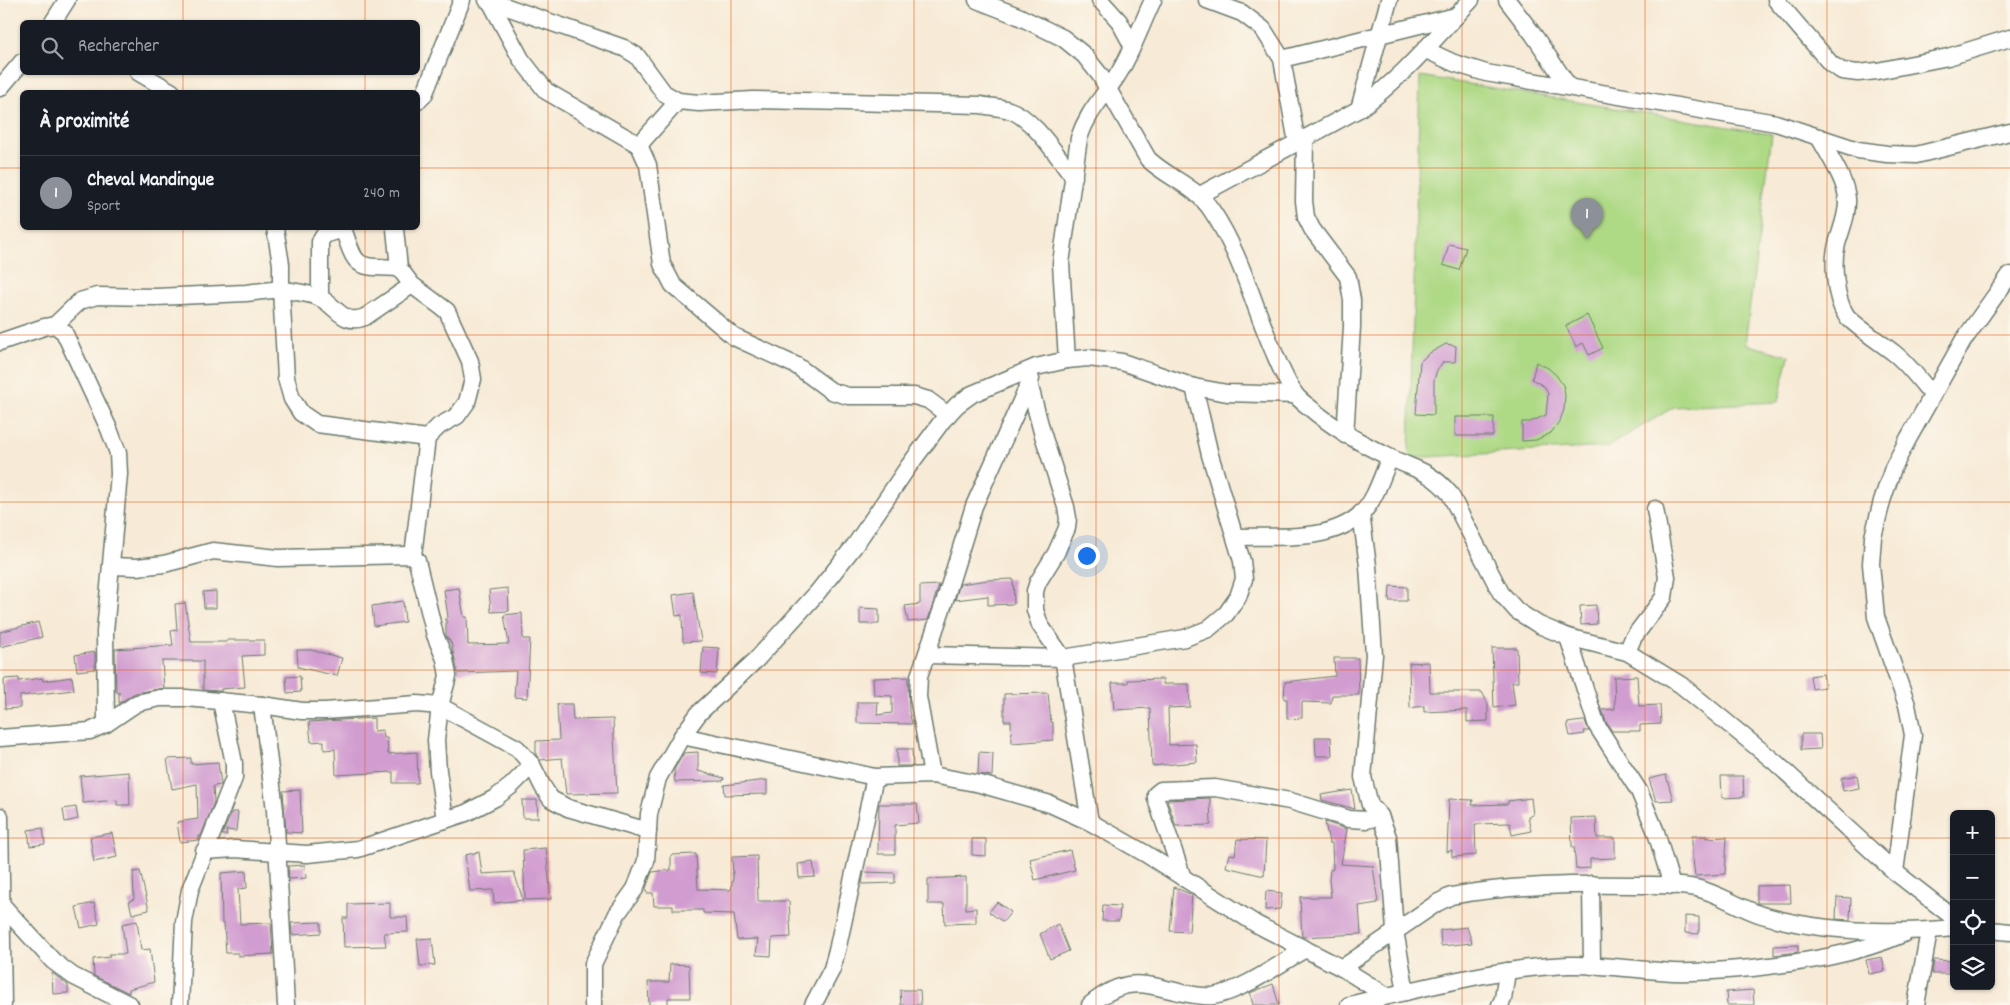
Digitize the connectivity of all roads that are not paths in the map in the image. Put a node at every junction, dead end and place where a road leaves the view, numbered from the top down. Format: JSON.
{"nodes":[{"id":1,"x":67,"y":0,"type":"edge"},
{"id":2,"x":462,"y":0,"type":"edge"},
{"id":3,"x":488,"y":0,"type":"edge"},
{"id":4,"x":977,"y":0,"type":"edge"},
{"id":5,"x":1100,"y":0,"type":"edge"},
{"id":6,"x":1153,"y":0,"type":"edge"},
{"id":7,"x":1208,"y":0,"type":"edge"},
{"id":8,"x":1389,"y":0,"type":"edge"},
{"id":9,"x":1471,"y":0,"type":"edge"},
{"id":10,"x":1507,"y":0,"type":"edge"},
{"id":11,"x":1776,"y":0,"type":"edge"},
{"id":12,"x":1456,"y":16,"type":"junction"},
{"id":13,"x":54,"y":20,"type":"edge"},
{"id":14,"x":1378,"y":35,"type":"junction"},
{"id":15,"x":2010,"y":38,"type":"edge"},
{"id":16,"x":1132,"y":45,"type":"junction"},
{"id":17,"x":1426,"y":50,"type":"junction"},
{"id":18,"x":1282,"y":59,"type":"junction"},
{"id":19,"x":20,"y":64,"type":"edge"},
{"id":20,"x":143,"y":75,"type":"edge"},
{"id":21,"x":1569,"y":87,"type":"junction"},
{"id":22,"x":0,"y":88,"type":"edge"},
{"id":23,"x":1107,"y":89,"type":"junction"},
{"id":24,"x":169,"y":90,"type":"edge"},
{"id":25,"x":420,"y":99,"type":"edge"},
{"id":26,"x":678,"y":101,"type":"junction"},
{"id":27,"x":1359,"y":109,"type":"junction"},
{"id":28,"x":2010,"y":132,"type":"edge"},
{"id":29,"x":1819,"y":137,"type":"junction"},
{"id":30,"x":1301,"y":140,"type":"junction"},
{"id":31,"x":639,"y":145,"type":"junction"},
{"id":32,"x":1074,"y":178,"type":"junction"},
{"id":33,"x":1200,"y":195,"type":"junction"},
{"id":34,"x":275,"y":230,"type":"edge"},
{"id":35,"x":338,"y":230,"type":"edge"},
{"id":36,"x":345,"y":230,"type":"edge"},
{"id":37,"x":395,"y":230,"type":"edge"},
{"id":38,"x":399,"y":268,"type":"junction"},
{"id":39,"x":2010,"y":275,"type":"edge"},
{"id":40,"x":412,"y":285,"type":"junction"},
{"id":41,"x":281,"y":289,"type":"junction"},
{"id":42,"x":320,"y":298,"type":"junction"},
{"id":43,"x":55,"y":325,"type":"junction"},
{"id":44,"x":0,"y":342,"type":"edge"},
{"id":45,"x":1067,"y":360,"type":"junction"},
{"id":46,"x":1033,"y":375,"type":"junction"},
{"id":47,"x":1194,"y":387,"type":"junction"},
{"id":48,"x":1295,"y":395,"type":"junction"},
{"id":49,"x":1932,"y":395,"type":"junction"},
{"id":50,"x":948,"y":415,"type":"junction"},
{"id":51,"x":1345,"y":434,"type":"junction"},
{"id":52,"x":427,"y":438,"type":"junction"},
{"id":53,"x":1390,"y":458,"type":"junction"},
{"id":54,"x":1655,"y":509,"type":"dead end"},
{"id":55,"x":1362,"y":513,"type":"junction"},
{"id":56,"x":1234,"y":537,"type":"junction"},
{"id":57,"x":413,"y":556,"type":"junction"},
{"id":58,"x":112,"y":566,"type":"junction"},
{"id":59,"x":1568,"y":637,"type":"junction"},
{"id":60,"x":1627,"y":652,"type":"junction"},
{"id":61,"x":927,"y":655,"type":"junction"},
{"id":62,"x":1063,"y":658,"type":"junction"},
{"id":63,"x":221,"y":701,"type":"junction"},
{"id":64,"x":262,"y":705,"type":"junction"},
{"id":65,"x":440,"y":706,"type":"junction"},
{"id":66,"x":106,"y":724,"type":"junction"},
{"id":67,"x":682,"y":736,"type":"junction"},
{"id":68,"x":0,"y":738,"type":"edge"},
{"id":69,"x":532,"y":765,"type":"junction"},
{"id":70,"x":932,"y":775,"type":"junction"},
{"id":71,"x":875,"y":777,"type":"junction"},
{"id":72,"x":0,"y":816,"type":"edge"},
{"id":73,"x":1380,"y":816,"type":"junction"},
{"id":74,"x":445,"y":820,"type":"junction"},
{"id":75,"x":1090,"y":822,"type":"junction"},
{"id":76,"x":648,"y":831,"type":"junction"},
{"id":77,"x":204,"y":851,"type":"junction"},
{"id":78,"x":279,"y":852,"type":"junction"},
{"id":79,"x":1895,"y":872,"type":"junction"},
{"id":80,"x":1184,"y":878,"type":"junction"},
{"id":81,"x":1590,"y":884,"type":"junction"},
{"id":82,"x":1672,"y":886,"type":"junction"},
{"id":83,"x":2,"y":905,"type":"junction"},
{"id":84,"x":1950,"y":915,"type":"edge"},
{"id":85,"x":1950,"y":928,"type":"edge"},
{"id":86,"x":1995,"y":930,"type":"edge"},
{"id":87,"x":1395,"y":931,"type":"junction"},
{"id":88,"x":1929,"y":931,"type":"junction"},
{"id":89,"x":1910,"y":932,"type":"junction"},
{"id":90,"x":2010,"y":932,"type":"edge"},
{"id":91,"x":1305,"y":950,"type":"junction"},
{"id":92,"x":1592,"y":966,"type":"junction"},
{"id":93,"x":1342,"y":968,"type":"junction"},
{"id":94,"x":1507,"y":970,"type":"junction"},
{"id":95,"x":1406,"y":992,"type":"junction"},
{"id":96,"x":1387,"y":996,"type":"junction"},
{"id":97,"x":2,"y":1005,"type":"edge"},
{"id":98,"x":130,"y":1005,"type":"edge"},
{"id":99,"x":180,"y":1005,"type":"edge"},
{"id":100,"x":286,"y":1005,"type":"edge"},
{"id":101,"x":593,"y":1005,"type":"edge"},
{"id":102,"x":813,"y":1005,"type":"edge"},
{"id":103,"x":1090,"y":1005,"type":"edge"},
{"id":104,"x":1349,"y":1005,"type":"edge"},
{"id":105,"x":1500,"y":1005,"type":"edge"},
{"id":106,"x":1916,"y":1005,"type":"edge"}],
"edges":[{"from":1,"to":13,"type":"street"},
{"from":2,"to":25,"type":"street"},
{"from":3,"to":26,"type":"street"},
{"from":3,"to":31,"type":"street"},
{"from":4,"to":23,"type":"street"},
{"from":5,"to":16,"type":"street"},
{"from":6,"to":16,"type":"street"},
{"from":7,"to":18,"type":"street"},
{"from":8,"to":14,"type":"street"},
{"from":9,"to":12,"type":"street"},
{"from":10,"to":21,"type":"street"},
{"from":11,"to":15,"type":"street"},
{"from":12,"to":14,"type":"street"},
{"from":12,"to":17,"type":"street"},
{"from":14,"to":18,"type":"street"},
{"from":14,"to":27,"type":"street"},
{"from":16,"to":23,"type":"street"},
{"from":17,"to":21,"type":"street"},
{"from":17,"to":27,"type":"street"},
{"from":18,"to":30,"type":"street"},
{"from":19,"to":22,"type":"street"},
{"from":20,"to":24,"type":"street"},
{"from":21,"to":29,"type":"street"},
{"from":23,"to":32,"type":"street"},
{"from":23,"to":33,"type":"street"},
{"from":26,"to":31,"type":"street"},
{"from":26,"to":32,"type":"street"},
{"from":27,"to":30,"type":"street"},
{"from":28,"to":29,"type":"street"},
{"from":29,"to":49,"type":"street"},
{"from":30,"to":33,"type":"street"},
{"from":30,"to":51,"type":"street"},
{"from":31,"to":50,"type":"street"},
{"from":32,"to":45,"type":"street"},
{"from":33,"to":48,"type":"street"},
{"from":34,"to":41,"type":"street"},
{"from":35,"to":42,"type":"street"},
{"from":36,"to":38,"type":"street"},
{"from":37,"to":38,"type":"street"},
{"from":38,"to":40,"type":"street"},
{"from":39,"to":49,"type":"street"},
{"from":40,"to":42,"type":"street"},
{"from":40,"to":52,"type":"street"},
{"from":41,"to":42,"type":"street"},
{"from":41,"to":43,"type":"street"},
{"from":41,"to":52,"type":"street"},
{"from":43,"to":44,"type":"street"},
{"from":43,"to":58,"type":"street"},
{"from":45,"to":46,"type":"street"},
{"from":45,"to":47,"type":"street"},
{"from":46,"to":50,"type":"street"},
{"from":46,"to":61,"type":"street"},
{"from":46,"to":62,"type":"street"},
{"from":47,"to":48,"type":"street"},
{"from":47,"to":56,"type":"street"},
{"from":48,"to":51,"type":"street"},
{"from":49,"to":79,"type":"street"},
{"from":50,"to":67,"type":"street"},
{"from":51,"to":53,"type":"street"},
{"from":52,"to":57,"type":"street"},
{"from":53,"to":55,"type":"street"},
{"from":53,"to":59,"type":"street"},
{"from":54,"to":60,"type":"street"},
{"from":55,"to":56,"type":"street"},
{"from":55,"to":73,"type":"street"},
{"from":56,"to":62,"type":"street"},
{"from":57,"to":58,"type":"street"},
{"from":57,"to":65,"type":"street"},
{"from":58,"to":66,"type":"street"},
{"from":59,"to":60,"type":"street"},
{"from":59,"to":82,"type":"street"},
{"from":60,"to":79,"type":"street"},
{"from":61,"to":62,"type":"street"},
{"from":61,"to":70,"type":"street"},
{"from":62,"to":75,"type":"street"},
{"from":63,"to":64,"type":"street"},
{"from":63,"to":66,"type":"street"},
{"from":63,"to":77,"type":"street"},
{"from":64,"to":65,"type":"street"},
{"from":64,"to":78,"type":"street"},
{"from":65,"to":69,"type":"street"},
{"from":65,"to":74,"type":"street"},
{"from":66,"to":68,"type":"street"},
{"from":67,"to":71,"type":"street"},
{"from":67,"to":76,"type":"street"},
{"from":69,"to":74,"type":"street"},
{"from":69,"to":76,"type":"street"},
{"from":70,"to":71,"type":"street"},
{"from":70,"to":75,"type":"street"},
{"from":71,"to":102,"type":"street"},
{"from":72,"to":83,"type":"street"},
{"from":73,"to":80,"type":"street"},
{"from":73,"to":87,"type":"street"},
{"from":74,"to":78,"type":"street"},
{"from":75,"to":80,"type":"street"},
{"from":76,"to":101,"type":"street"},
{"from":77,"to":78,"type":"street"},
{"from":77,"to":99,"type":"street"},
{"from":78,"to":100,"type":"street"},
{"from":79,"to":84,"type":"street"},
{"from":80,"to":91,"type":"street"},
{"from":81,"to":82,"type":"street"},
{"from":81,"to":87,"type":"street"},
{"from":81,"to":92,"type":"street"},
{"from":82,"to":89,"type":"street"},
{"from":83,"to":97,"type":"street"},
{"from":83,"to":98,"type":"street"},
{"from":85,"to":88,"type":"street"},
{"from":86,"to":90,"type":"street"},
{"from":87,"to":93,"type":"street"},
{"from":87,"to":95,"type":"street"},
{"from":88,"to":89,"type":"street"},
{"from":88,"to":106,"type":"street"},
{"from":89,"to":92,"type":"street"},
{"from":91,"to":93,"type":"street"},
{"from":91,"to":103,"type":"street"},
{"from":92,"to":94,"type":"street"},
{"from":93,"to":96,"type":"street"},
{"from":94,"to":95,"type":"street"},
{"from":94,"to":105,"type":"street"},
{"from":95,"to":96,"type":"street"},
{"from":96,"to":104,"type":"street"}]}
